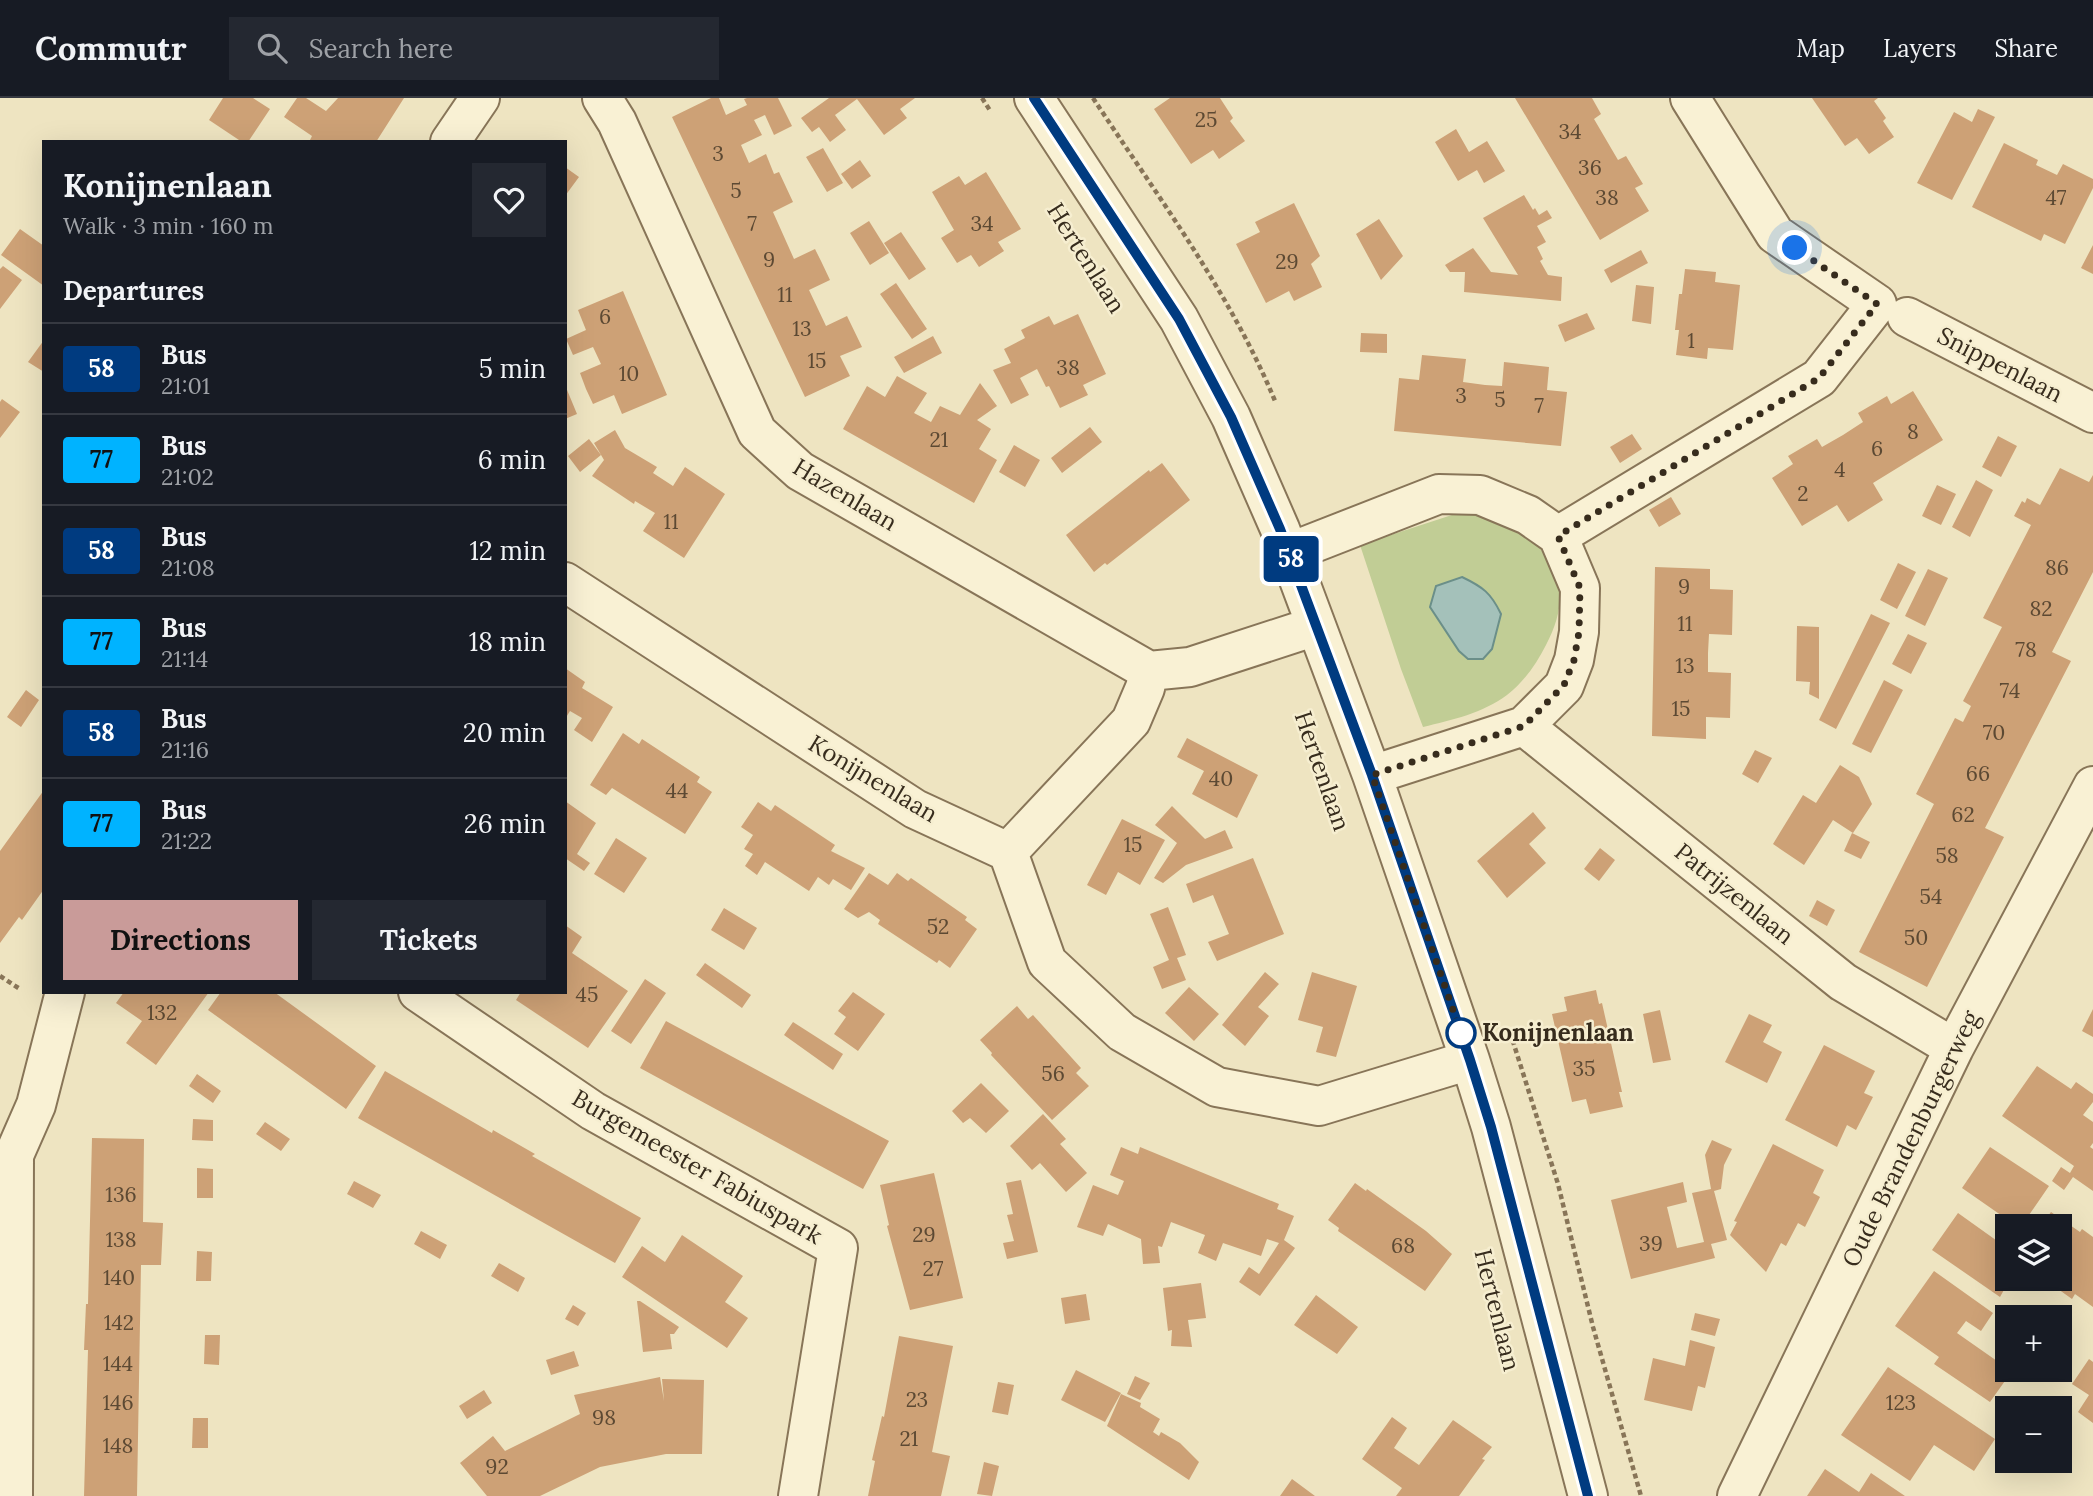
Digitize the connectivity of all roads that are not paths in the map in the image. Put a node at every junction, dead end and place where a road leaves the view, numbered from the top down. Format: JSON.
{"nodes":[{"id":1,"x":480,"y":98,"type":"edge"},
{"id":2,"x":602,"y":98,"type":"edge"},
{"id":3,"x":1034,"y":98,"type":"edge"},
{"id":4,"x":1690,"y":98,"type":"edge"},
{"id":5,"x":451,"y":140,"type":"edge"},
{"id":6,"x":1892,"y":311,"type":"junction"},
{"id":7,"x":2093,"y":413,"type":"edge"},
{"id":8,"x":1558,"y":536,"type":"junction"},
{"id":9,"x":1288,"y":553,"type":"junction"},
{"id":10,"x":567,"y":583,"type":"edge"},
{"id":11,"x":1316,"y":626,"type":"junction"},
{"id":12,"x":1149,"y":671,"type":"junction"},
{"id":13,"x":1524,"y":726,"type":"junction"},
{"id":14,"x":1372,"y":775,"type":"junction"},
{"id":15,"x":2093,"y":786,"type":"edge"},
{"id":16,"x":1008,"y":852,"type":"junction"},
{"id":17,"x":64,"y":994,"type":"edge"},
{"id":18,"x":421,"y":994,"type":"edge"},
{"id":19,"x":1954,"y":1048,"type":"junction"},
{"id":20,"x":1470,"y":1060,"type":"junction"},
{"id":21,"x":7,"y":1155,"type":"edge"},
{"id":22,"x":1751,"y":1486,"type":"edge"},
{"id":23,"x":13,"y":1496,"type":"edge"},
{"id":24,"x":798,"y":1496,"type":"edge"},
{"id":25,"x":1588,"y":1496,"type":"edge"}],
"edges":[{"from":1,"to":5,"type":"street"},
{"from":2,"to":12,"type":"street","name":"Hazenlaan"},
{"from":3,"to":9,"type":"street","name":"Hertenlaan"},
{"from":4,"to":6,"type":"street","name":"Snippenlaan"},
{"from":6,"to":7,"type":"street","name":"Snippenlaan"},
{"from":6,"to":8,"type":"street"},
{"from":8,"to":9,"type":"street"},
{"from":8,"to":13,"type":"street"},
{"from":9,"to":11,"type":"street","name":"Hertenlaan"},
{"from":10,"to":16,"type":"street","name":"Konijnenlaan"},
{"from":11,"to":12,"type":"street"},
{"from":11,"to":14,"type":"street","name":"Hertenlaan"},
{"from":12,"to":16,"type":"street"},
{"from":13,"to":14,"type":"street"},
{"from":13,"to":19,"type":"street","name":"Patrijzenlaan"},
{"from":14,"to":20,"type":"street","name":"Hertenlaan"},
{"from":15,"to":19,"type":"street","name":"Oude Brandenburgerweg"},
{"from":16,"to":20,"type":"street"},
{"from":17,"to":21,"type":"street"},
{"from":18,"to":24,"type":"street","name":"Burgemeester Fabiuspark"},
{"from":19,"to":22,"type":"street","name":"Oude Brandenburgerweg"},
{"from":20,"to":25,"type":"street","name":"Hertenlaan"},
{"from":21,"to":23,"type":"street"}]}
